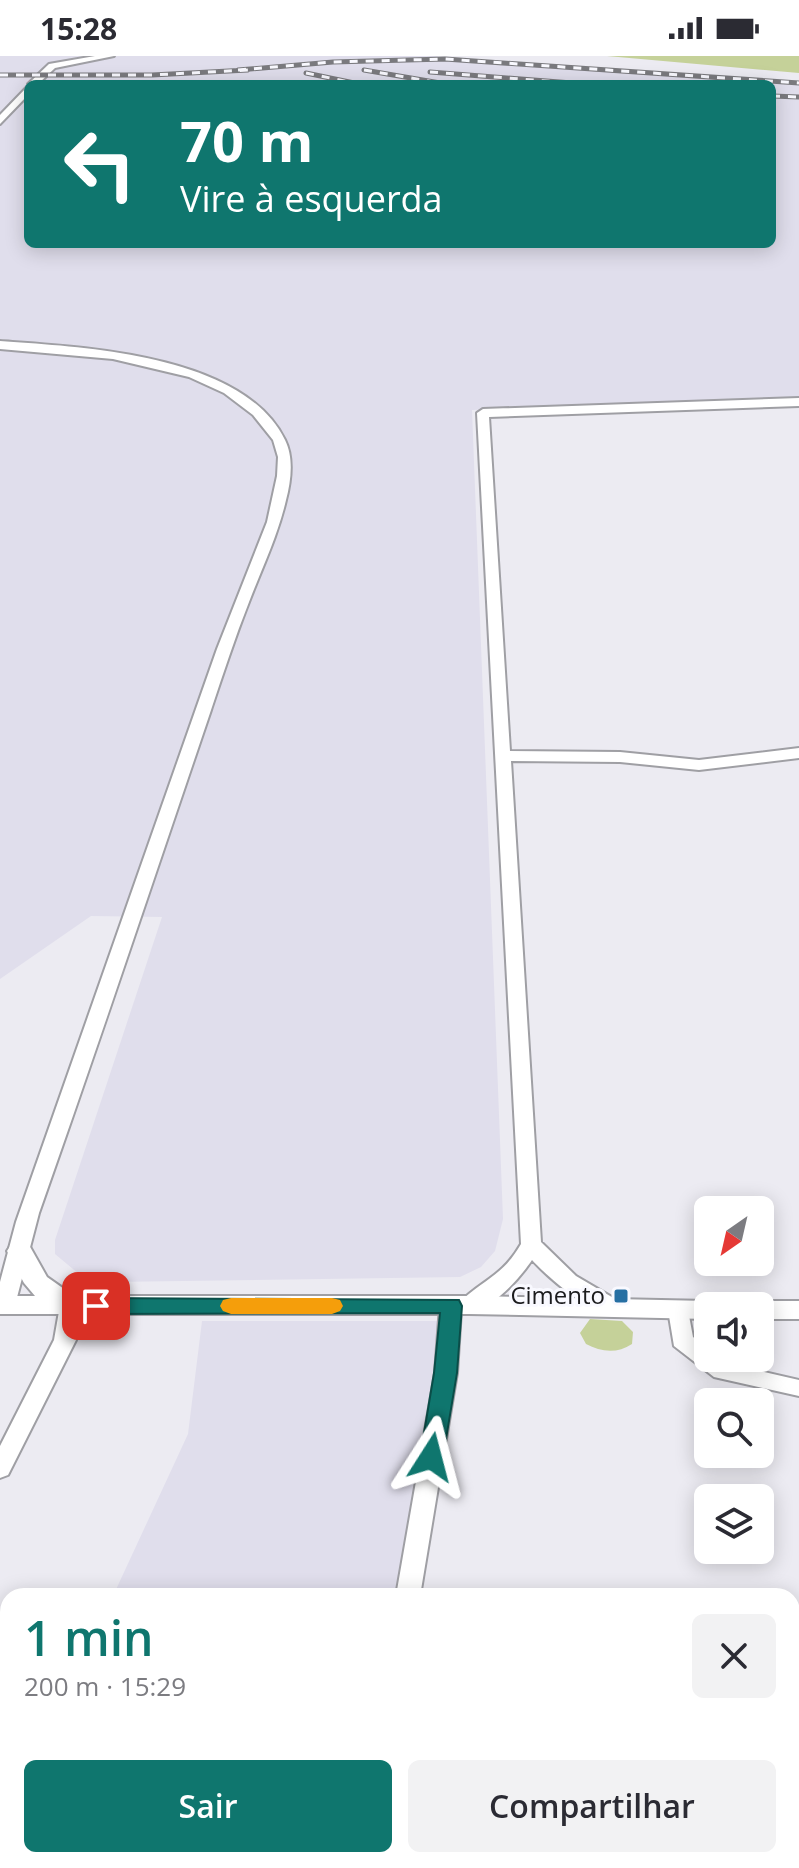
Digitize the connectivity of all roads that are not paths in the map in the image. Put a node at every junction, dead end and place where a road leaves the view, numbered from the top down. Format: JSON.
{"nodes":[{"id":1,"x":110,"y":56,"type":"edge"},
{"id":2,"x":37,"y":80,"type":"edge"},
{"id":3,"x":24,"y":94,"type":"edge"},
{"id":4,"x":0,"y":121,"type":"edge"},
{"id":5,"x":0,"y":345,"type":"edge"},
{"id":6,"x":799,"y":402,"type":"edge"},
{"id":7,"x":799,"y":753,"type":"edge"},
{"id":8,"x":502,"y":756,"type":"junction"},
{"id":9,"x":531,"y":1244,"type":"junction"},
{"id":10,"x":14,"y":1250,"type":"edge"},
{"id":11,"x":2,"y":1305,"type":"edge"},
{"id":12,"x":69,"y":1305,"type":"junction"},
{"id":13,"x":460,"y":1305,"type":"junction"},
{"id":14,"x":614,"y":1308,"type":"junction"},
{"id":15,"x":679,"y":1310,"type":"junction"},
{"id":16,"x":694,"y":1310,"type":"edge"},
{"id":17,"x":774,"y":1310,"type":"edge"},
{"id":18,"x":799,"y":1310,"type":"edge"},
{"id":19,"x":799,"y":1388,"type":"edge"},
{"id":20,"x":0,"y":1469,"type":"edge"},
{"id":21,"x":409,"y":1588,"type":"edge"}],
"edges":[{"from":1,"to":2,"type":"street"},
{"from":3,"to":4,"type":"street"},
{"from":5,"to":10,"type":"street"},
{"from":6,"to":8,"type":"street"},
{"from":7,"to":8,"type":"street"},
{"from":8,"to":9,"type":"street"},
{"from":9,"to":13,"type":"street"},
{"from":9,"to":14,"type":"street"},
{"from":10,"to":11,"type":"street"},
{"from":10,"to":12,"type":"main road"},
{"from":11,"to":12,"type":"main road"},
{"from":12,"to":13,"type":"main road"},
{"from":12,"to":20,"type":"street"},
{"from":13,"to":14,"type":"main road"},
{"from":13,"to":21,"type":"street"},
{"from":14,"to":15,"type":"main road"},
{"from":15,"to":16,"type":"main road"},
{"from":15,"to":19,"type":"street"},
{"from":17,"to":18,"type":"main road"}]}
